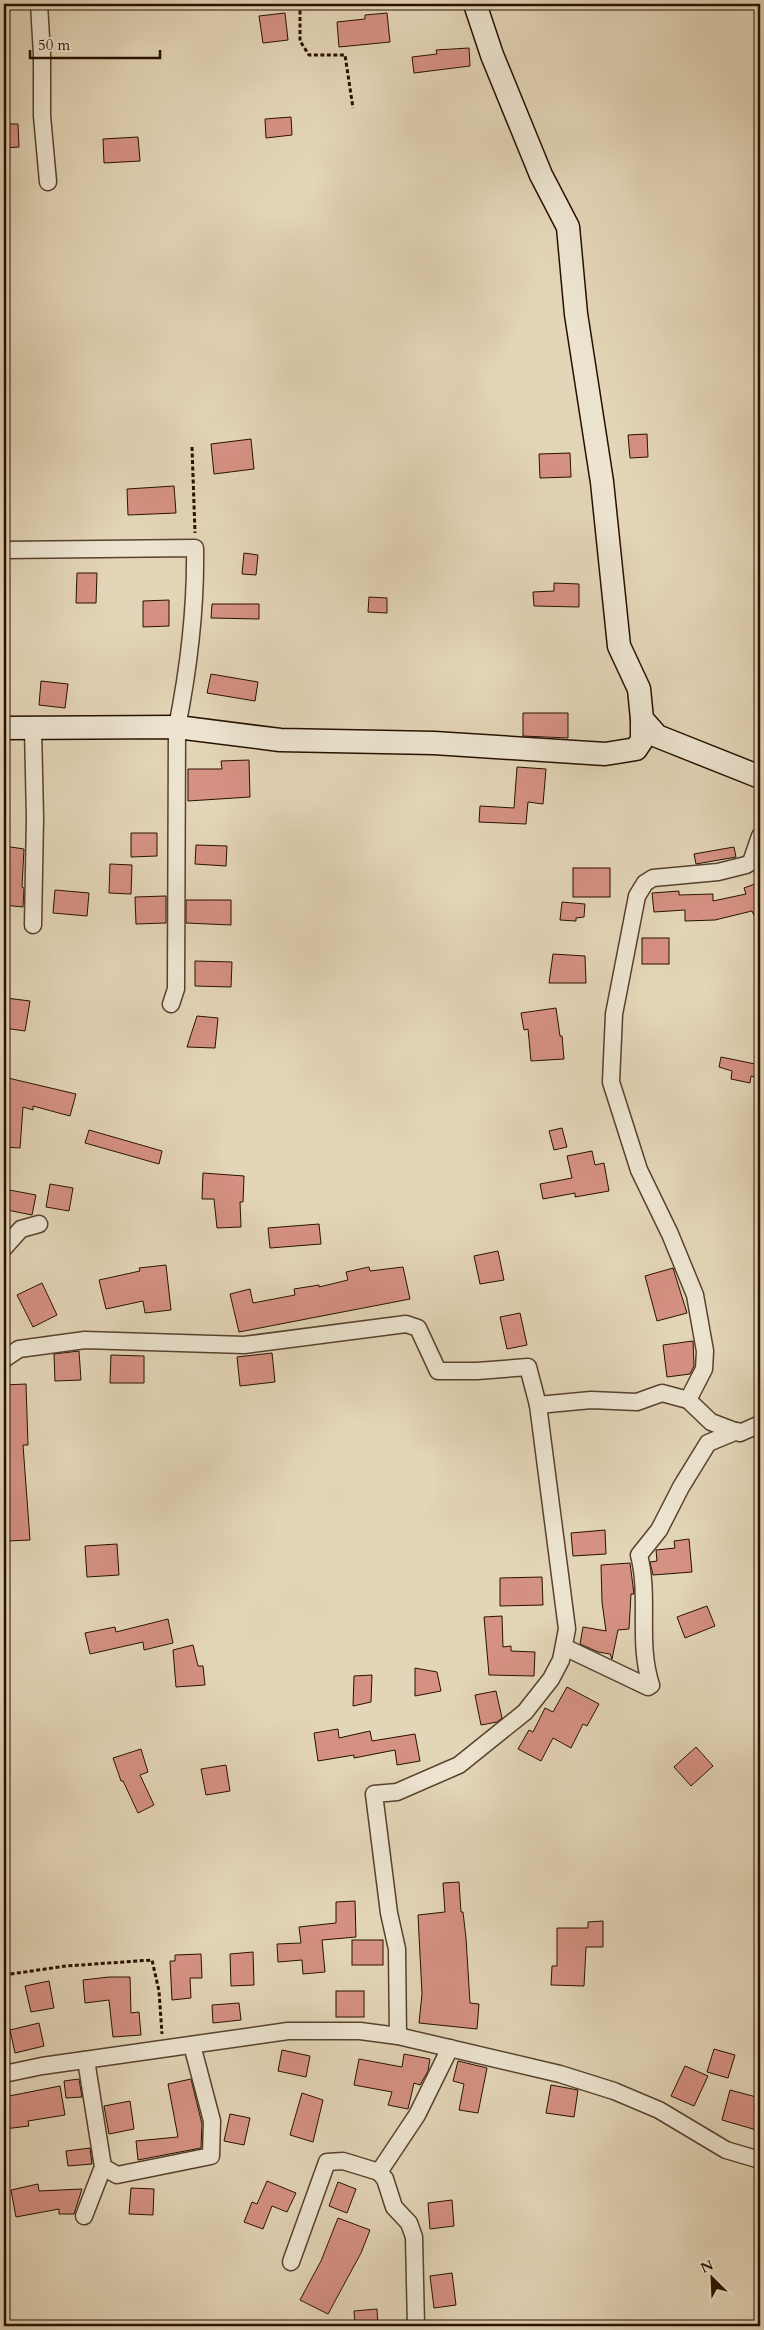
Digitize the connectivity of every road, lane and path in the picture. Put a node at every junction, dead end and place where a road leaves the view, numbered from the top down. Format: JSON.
{"nodes":[{"id":1,"x":39,"y":4,"type":"edge"},
{"id":2,"x":300,"y":4,"type":"edge"},
{"id":3,"x":475,"y":4,"type":"edge"},
{"id":4,"x":353,"y":108,"type":"dead end"},
{"id":5,"x":48,"y":182,"type":"dead end"},
{"id":6,"x":192,"y":446,"type":"dead end"},
{"id":7,"x":195,"y":548,"type":"junction"},
{"id":8,"x":4,"y":550,"type":"edge"},
{"id":9,"x":642,"y":719,"type":"junction"},
{"id":10,"x":177,"y":727,"type":"junction"},
{"id":11,"x":4,"y":728,"type":"edge"},
{"id":12,"x":33,"y":729,"type":"junction"},
{"id":13,"x":760,"y":776,"type":"edge"},
{"id":14,"x":760,"y":836,"type":"edge"},
{"id":15,"x":33,"y":925,"type":"dead end"},
{"id":16,"x":171,"y":1004,"type":"dead end"},
{"id":17,"x":39,"y":1224,"type":"dead end"},
{"id":18,"x":4,"y":1248,"type":"edge"},
{"id":19,"x":4,"y":1359,"type":"edge"},
{"id":20,"x":688,"y":1400,"type":"junction"},
{"id":21,"x":538,"y":1404,"type":"junction"},
{"id":22,"x":760,"y":1424,"type":"edge"},
{"id":23,"x":736,"y":1431,"type":"junction"},
{"id":24,"x":564,"y":1647,"type":"junction"},
{"id":25,"x":4,"y":1975,"type":"edge"},
{"id":26,"x":398,"y":2036,"type":"junction"},
{"id":27,"x":192,"y":2045,"type":"junction"},
{"id":28,"x":450,"y":2048,"type":"junction"},
{"id":29,"x":163,"y":2049,"type":"junction"},
{"id":30,"x":86,"y":2060,"type":"junction"},
{"id":31,"x":4,"y":2074,"type":"edge"},
{"id":32,"x":760,"y":2160,"type":"edge"},
{"id":33,"x":103,"y":2167,"type":"junction"},
{"id":34,"x":379,"y":2172,"type":"junction"},
{"id":35,"x":84,"y":2216,"type":"dead end"},
{"id":36,"x":291,"y":2262,"type":"dead end"},
{"id":37,"x":416,"y":2326,"type":"edge"}],
"edges":[{"from":1,"to":5,"type":"street"},
{"from":2,"to":4,"type":"path"},
{"from":3,"to":9,"type":"street"},
{"from":6,"to":7,"type":"path"},
{"from":7,"to":8,"type":"street"},
{"from":7,"to":10,"type":"street"},
{"from":9,"to":10,"type":"street"},
{"from":9,"to":13,"type":"street"},
{"from":10,"to":12,"type":"street"},
{"from":10,"to":16,"type":"street"},
{"from":11,"to":12,"type":"street"},
{"from":12,"to":15,"type":"street"},
{"from":14,"to":20,"type":"street"},
{"from":17,"to":18,"type":"street"},
{"from":19,"to":21,"type":"street"},
{"from":20,"to":21,"type":"street"},
{"from":20,"to":23,"type":"street"},
{"from":21,"to":24,"type":"street"},
{"from":22,"to":23,"type":"street"},
{"from":23,"to":24,"type":"street"},
{"from":24,"to":26,"type":"street"},
{"from":25,"to":29,"type":"path"},
{"from":26,"to":27,"type":"street"},
{"from":26,"to":28,"type":"street"},
{"from":27,"to":29,"type":"street"},
{"from":27,"to":33,"type":"street"},
{"from":28,"to":32,"type":"street"},
{"from":28,"to":34,"type":"street"},
{"from":29,"to":30,"type":"street"},
{"from":30,"to":31,"type":"street"},
{"from":30,"to":33,"type":"street"},
{"from":33,"to":35,"type":"street"},
{"from":34,"to":36,"type":"street"},
{"from":34,"to":37,"type":"street"}]}
